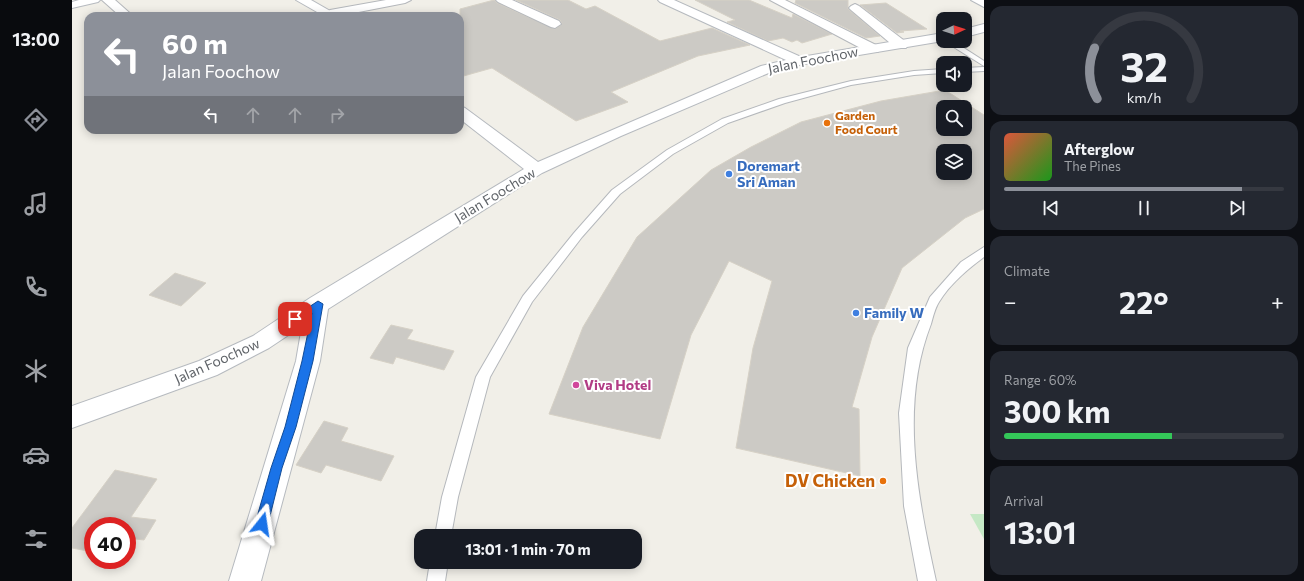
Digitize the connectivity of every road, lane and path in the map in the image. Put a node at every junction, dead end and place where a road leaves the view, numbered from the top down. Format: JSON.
{"nodes":[{"id":1,"x":94,"y":0,"type":"edge"},
{"id":2,"x":108,"y":0,"type":"edge"},
{"id":3,"x":302,"y":0,"type":"edge"},
{"id":4,"x":405,"y":0,"type":"edge"},
{"id":5,"x":502,"y":0,"type":"edge"},
{"id":6,"x":664,"y":0,"type":"edge"},
{"id":7,"x":776,"y":0,"type":"edge"},
{"id":8,"x":977,"y":0,"type":"edge"},
{"id":9,"x":984,"y":4,"type":"edge"},
{"id":10,"x":72,"y":5,"type":"edge"},
{"id":11,"x":855,"y":8,"type":"dead end"},
{"id":12,"x":122,"y":12,"type":"edge"},
{"id":13,"x":326,"y":12,"type":"edge"},
{"id":14,"x":347,"y":12,"type":"edge"},
{"id":15,"x":555,"y":24,"type":"dead end"},
{"id":16,"x":984,"y":28,"type":"edge"},
{"id":17,"x":972,"y":31,"type":"edge"},
{"id":18,"x":936,"y":38,"type":"edge"},
{"id":19,"x":901,"y":44,"type":"junction"},
{"id":20,"x":959,"y":48,"type":"edge"},
{"id":21,"x":873,"y":49,"type":"junction"},
{"id":22,"x":799,"y":61,"type":"junction"},
{"id":23,"x":984,"y":64,"type":"edge"},
{"id":24,"x":984,"y":69,"type":"edge"},
{"id":25,"x":972,"y":70,"type":"edge"},
{"id":26,"x":936,"y":71,"type":"edge"},
{"id":27,"x":464,"y":114,"type":"edge"},
{"id":28,"x":536,"y":169,"type":"junction"},
{"id":29,"x":984,"y":251,"type":"edge"},
{"id":30,"x":318,"y":304,"type":"junction"},
{"id":31,"x":72,"y":417,"type":"edge"},
{"id":32,"x":444,"y":529,"type":"edge"},
{"id":33,"x":438,"y":569,"type":"edge"},
{"id":34,"x":245,"y":581,"type":"edge"},
{"id":35,"x":436,"y":581,"type":"edge"},
{"id":36,"x":927,"y":581,"type":"edge"}],
"edges":[{"from":1,"to":10,"type":"street"},
{"from":2,"to":12,"type":"street"},
{"from":3,"to":13,"type":"street"},
{"from":4,"to":14,"type":"street"},
{"from":5,"to":15,"type":"street"},
{"from":6,"to":22,"type":"street"},
{"from":7,"to":21,"type":"street"},
{"from":8,"to":9,"type":"street"},
{"from":11,"to":19,"type":"street"},
{"from":16,"to":17,"type":"street"},
{"from":18,"to":19,"type":"street","name":"Jalan Foochow"},
{"from":19,"to":21,"type":"street","name":"Jalan Foochow"},
{"from":20,"to":23,"type":"lane"},
{"from":21,"to":22,"type":"street","name":"Jalan Foochow"},
{"from":22,"to":28,"type":"street","name":"Jalan Foochow"},
{"from":24,"to":25,"type":"lane"},
{"from":26,"to":32,"type":"lane"},
{"from":27,"to":28,"type":"street"},
{"from":28,"to":30,"type":"street","name":"Jalan Foochow"},
{"from":29,"to":36,"type":"lane"},
{"from":30,"to":31,"type":"street","name":"Jalan Foochow"},
{"from":30,"to":34,"type":"street"},
{"from":33,"to":35,"type":"lane"}]}
